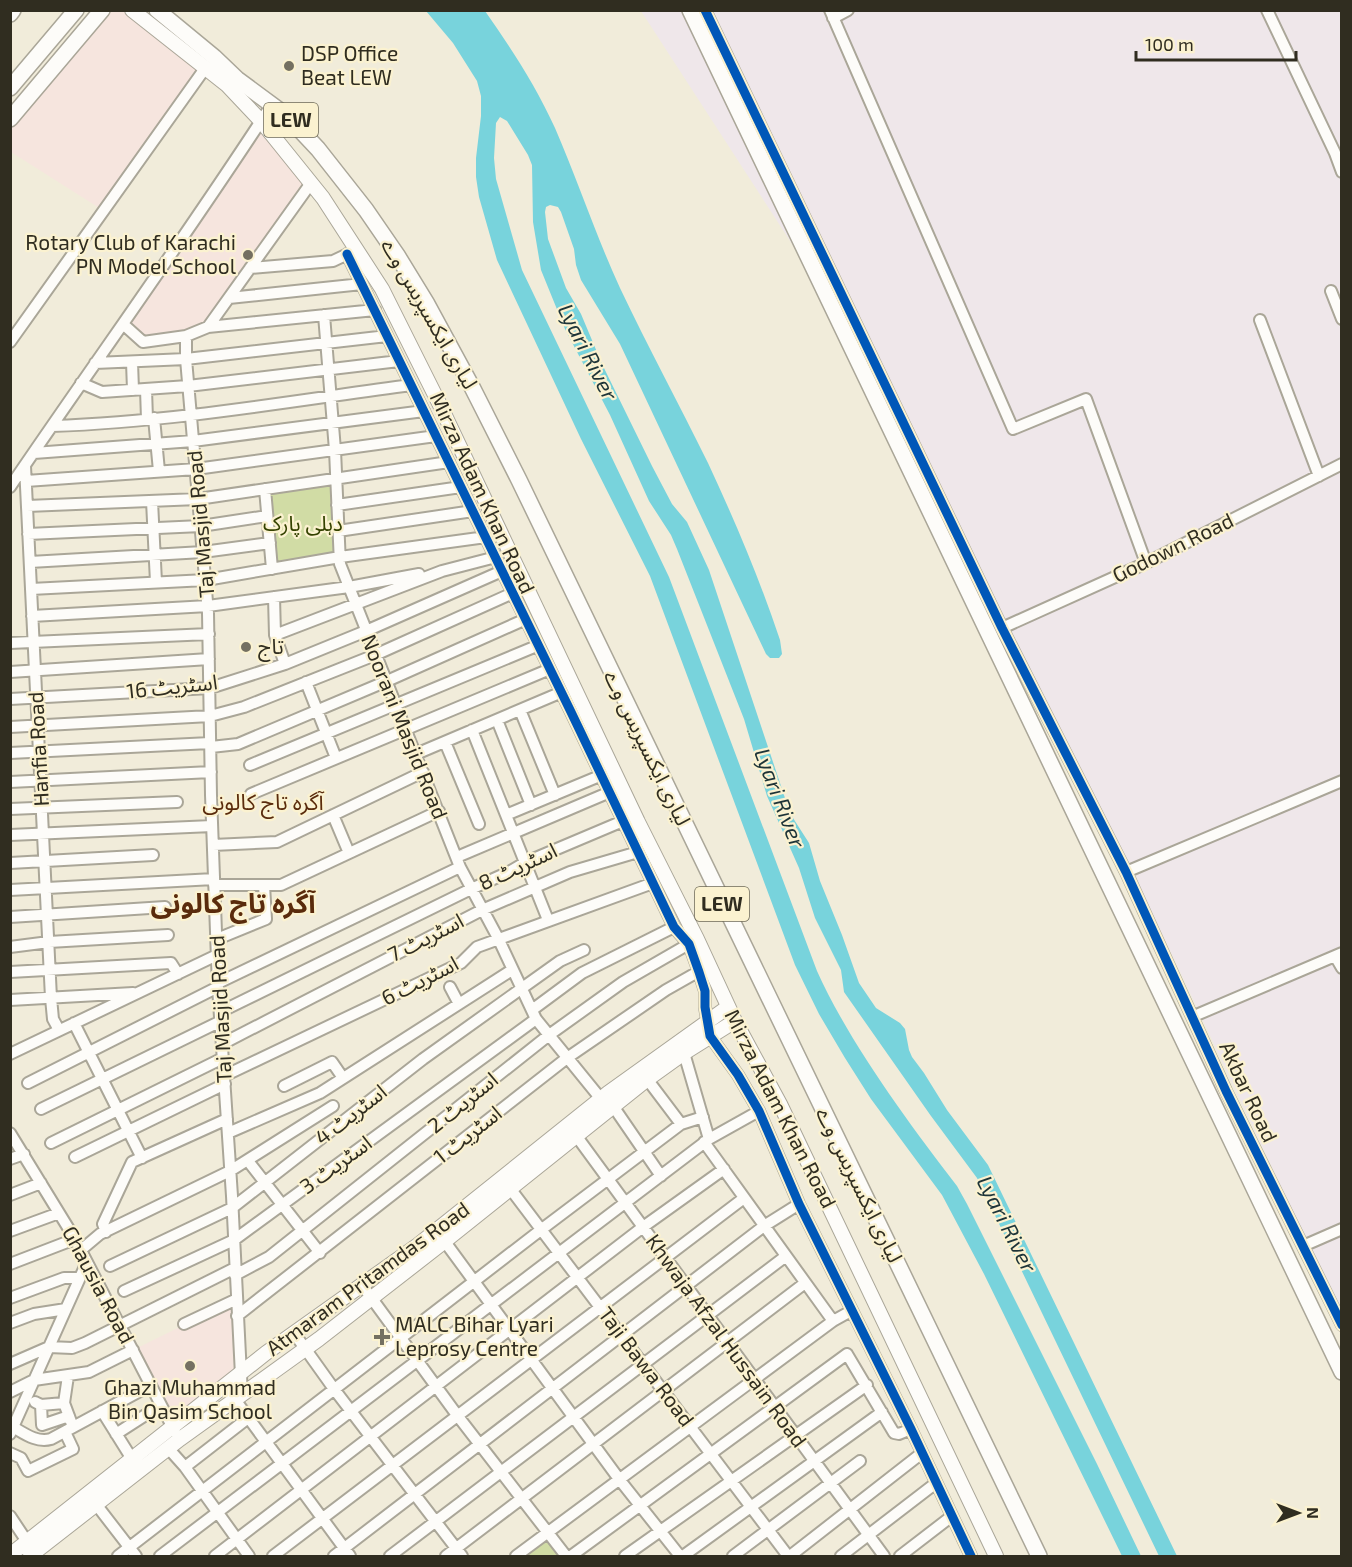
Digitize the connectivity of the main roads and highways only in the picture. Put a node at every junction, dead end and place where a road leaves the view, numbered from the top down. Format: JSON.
{"nodes":[{"id":1,"x":76,"y":10,"type":"edge"},
{"id":2,"x":102,"y":10,"type":"edge"},
{"id":3,"x":132,"y":10,"type":"edge"},
{"id":4,"x":158,"y":10,"type":"edge"},
{"id":5,"x":690,"y":10,"type":"edge"},
{"id":6,"x":10,"y":88,"type":"edge"},
{"id":7,"x":10,"y":119,"type":"edge"},
{"id":8,"x":728,"y":1007,"type":"junction"},
{"id":9,"x":735,"y":1021,"type":"junction"},
{"id":10,"x":607,"y":1102,"type":"junction"},
{"id":11,"x":441,"y":1236,"type":"junction"},
{"id":12,"x":1341,"y":1372,"type":"edge"},
{"id":13,"x":173,"y":1439,"type":"junction"},
{"id":14,"x":92,"y":1499,"type":"junction"},
{"id":15,"x":32,"y":1552,"type":"edge"},
{"id":16,"x":10,"y":1556,"type":"edge"},
{"id":17,"x":996,"y":1557,"type":"edge"},
{"id":18,"x":1039,"y":1557,"type":"edge"}],
"edges":[{"from":1,"to":6,"type":"highway"},
{"from":2,"to":7,"type":"highway"},
{"from":3,"to":8,"type":"main road","name":"Mirza Adam Khan Road"},
{"from":4,"to":18,"type":"highway","name":"لیاری ایکسپریس وے","number":"LEW"},
{"from":5,"to":12,"type":"highway"},
{"from":8,"to":9,"type":"main road","name":"Mirza Adam Khan Road"},
{"from":8,"to":10,"type":"main road","name":"Atmaram Pritamdas Road"},
{"from":9,"to":10,"type":"main road","name":"Atmaram Pritamdas Road"},
{"from":9,"to":17,"type":"main road","name":"Mirza Adam Khan Road"},
{"from":10,"to":11,"type":"main road","name":"Atmaram Pritamdas Road"},
{"from":11,"to":13,"type":"main road","name":"Atmaram Pritamdas Road"},
{"from":11,"to":13,"type":"main road","name":"Atmaram Pritamdas Road"},
{"from":13,"to":14,"type":"main road","name":"Atmaram Pritamdas Road"},
{"from":13,"to":14,"type":"main road","name":"Atmaram Pritamdas Road"},
{"from":14,"to":15,"type":"main road","name":"Atmaram Pritamdas Road"},
{"from":15,"to":16,"type":"main road","name":"Atmaram Pritamdas Road"}]}
